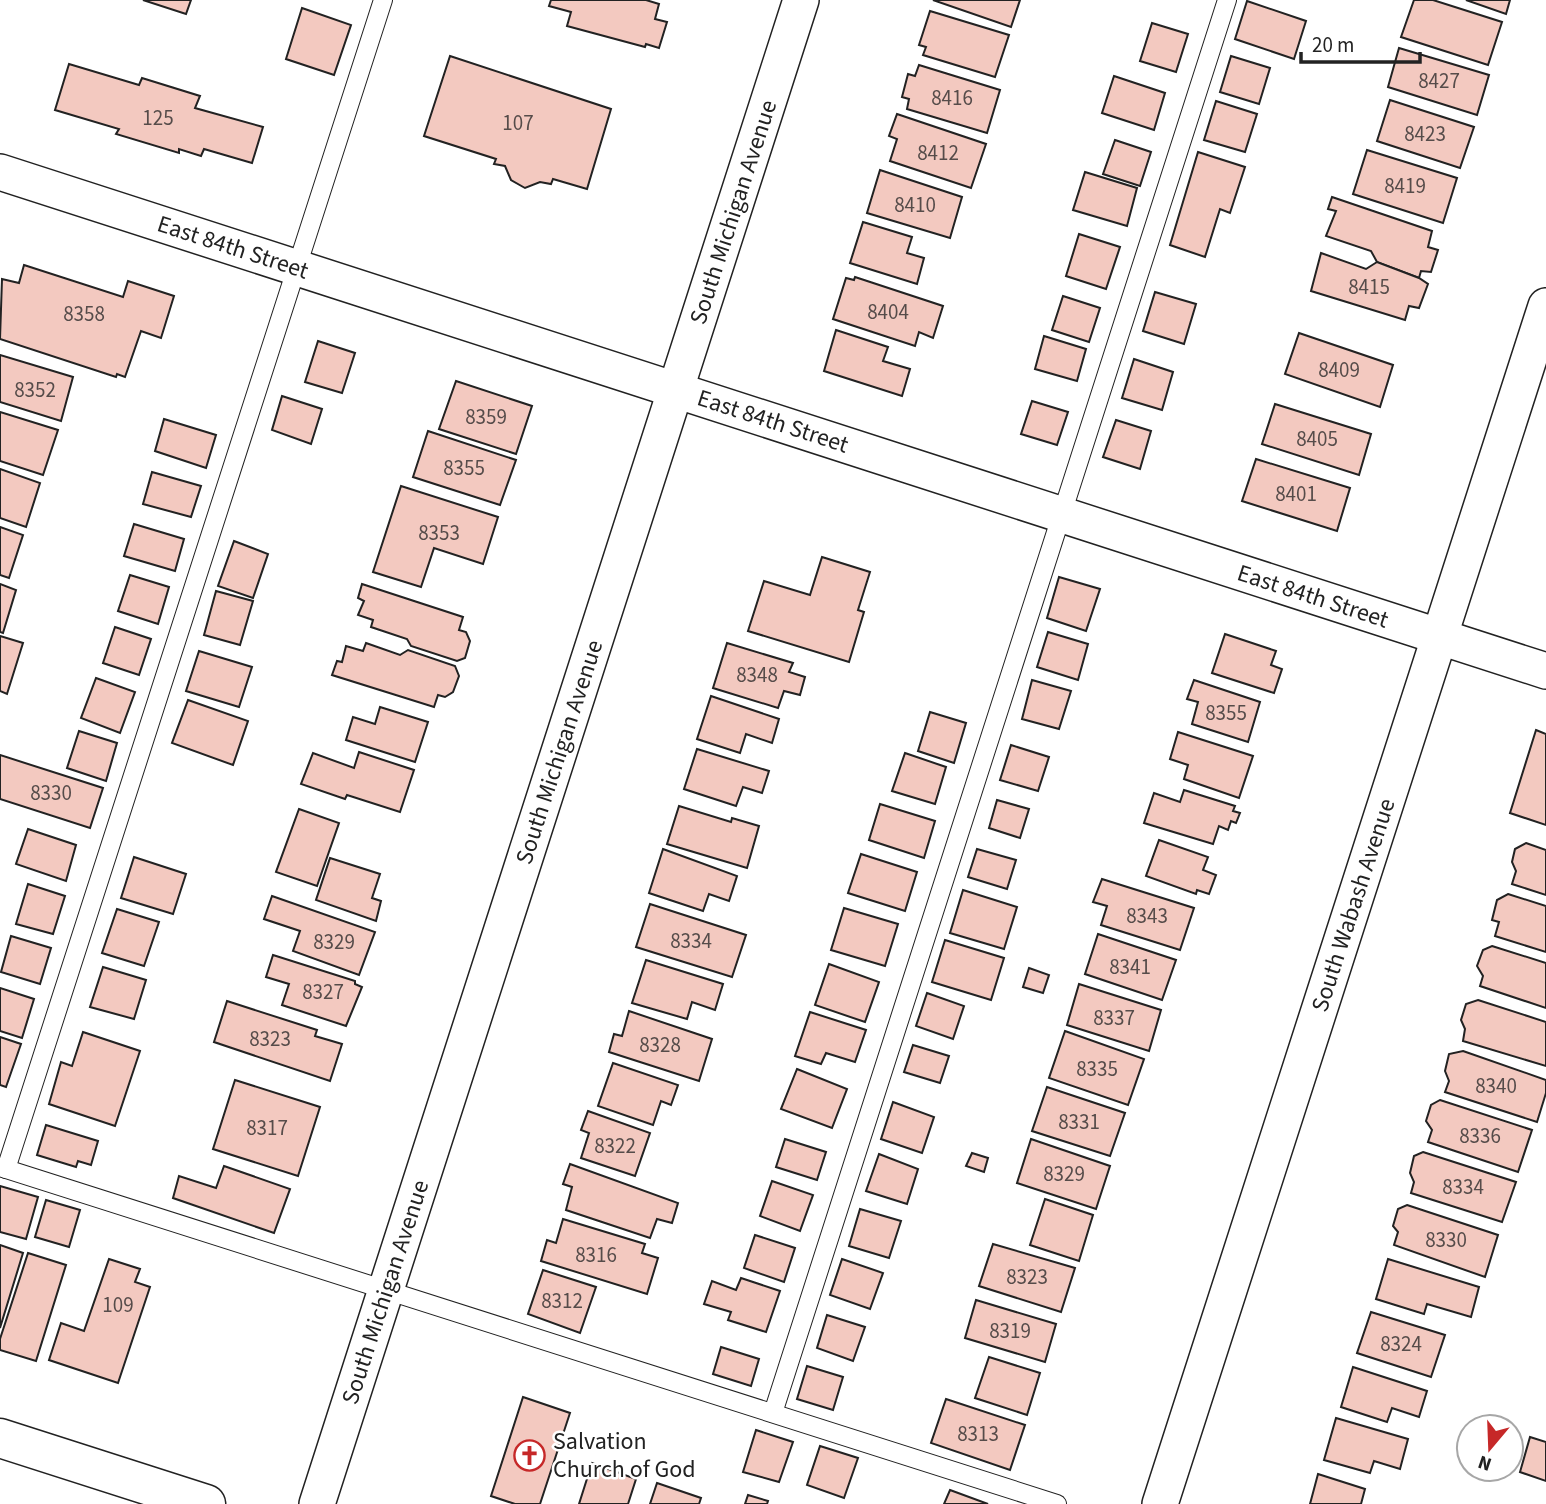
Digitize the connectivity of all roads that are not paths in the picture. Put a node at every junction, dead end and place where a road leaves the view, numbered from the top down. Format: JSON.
{"nodes":[{"id":1,"x":383,"y":0,"type":"edge"},
{"id":2,"x":801,"y":0,"type":"edge"},
{"id":3,"x":1227,"y":0,"type":"edge"},
{"id":4,"x":0,"y":172,"type":"edge"},
{"id":5,"x":297,"y":268,"type":"junction"},
{"id":6,"x":1546,"y":306,"type":"edge"},
{"id":7,"x":676,"y":390,"type":"junction"},
{"id":8,"x":1062,"y":514,"type":"junction"},
{"id":9,"x":1439,"y":637,"type":"junction"},
{"id":10,"x":1546,"y":671,"type":"edge"},
{"id":11,"x":3,"y":1168,"type":"edge"},
{"id":12,"x":386,"y":1290,"type":"junction"},
{"id":13,"x":773,"y":1413,"type":"junction"},
{"id":14,"x":0,"y":1438,"type":"edge"},
{"id":15,"x":1166,"y":1502,"type":"edge"},
{"id":16,"x":206,"y":1504,"type":"edge"},
{"id":17,"x":317,"y":1504,"type":"edge"},
{"id":18,"x":1057,"y":1504,"type":"edge"}],
"edges":[{"from":1,"to":5,"type":"lane"},
{"from":2,"to":7,"type":"street","name":"South Michigan Avenue"},
{"from":3,"to":8,"type":"lane"},
{"from":4,"to":5,"type":"street","name":"East 84th Street"},
{"from":5,"to":7,"type":"street","name":"East 84th Street"},
{"from":5,"to":11,"type":"lane"},
{"from":6,"to":9,"type":"street","name":"South Wabash Avenue"},
{"from":7,"to":8,"type":"street","name":"East 84th Street"},
{"from":7,"to":12,"type":"street","name":"South Michigan Avenue"},
{"from":8,"to":9,"type":"street","name":"East 84th Street"},
{"from":8,"to":13,"type":"lane"},
{"from":9,"to":10,"type":"street","name":"East 84th Street"},
{"from":9,"to":15,"type":"street","name":"South Wabash Avenue"},
{"from":11,"to":12,"type":"lane"},
{"from":12,"to":13,"type":"lane"},
{"from":12,"to":17,"type":"street","name":"South Michigan Avenue"},
{"from":13,"to":18,"type":"lane"},
{"from":14,"to":16,"type":"street"}]}
